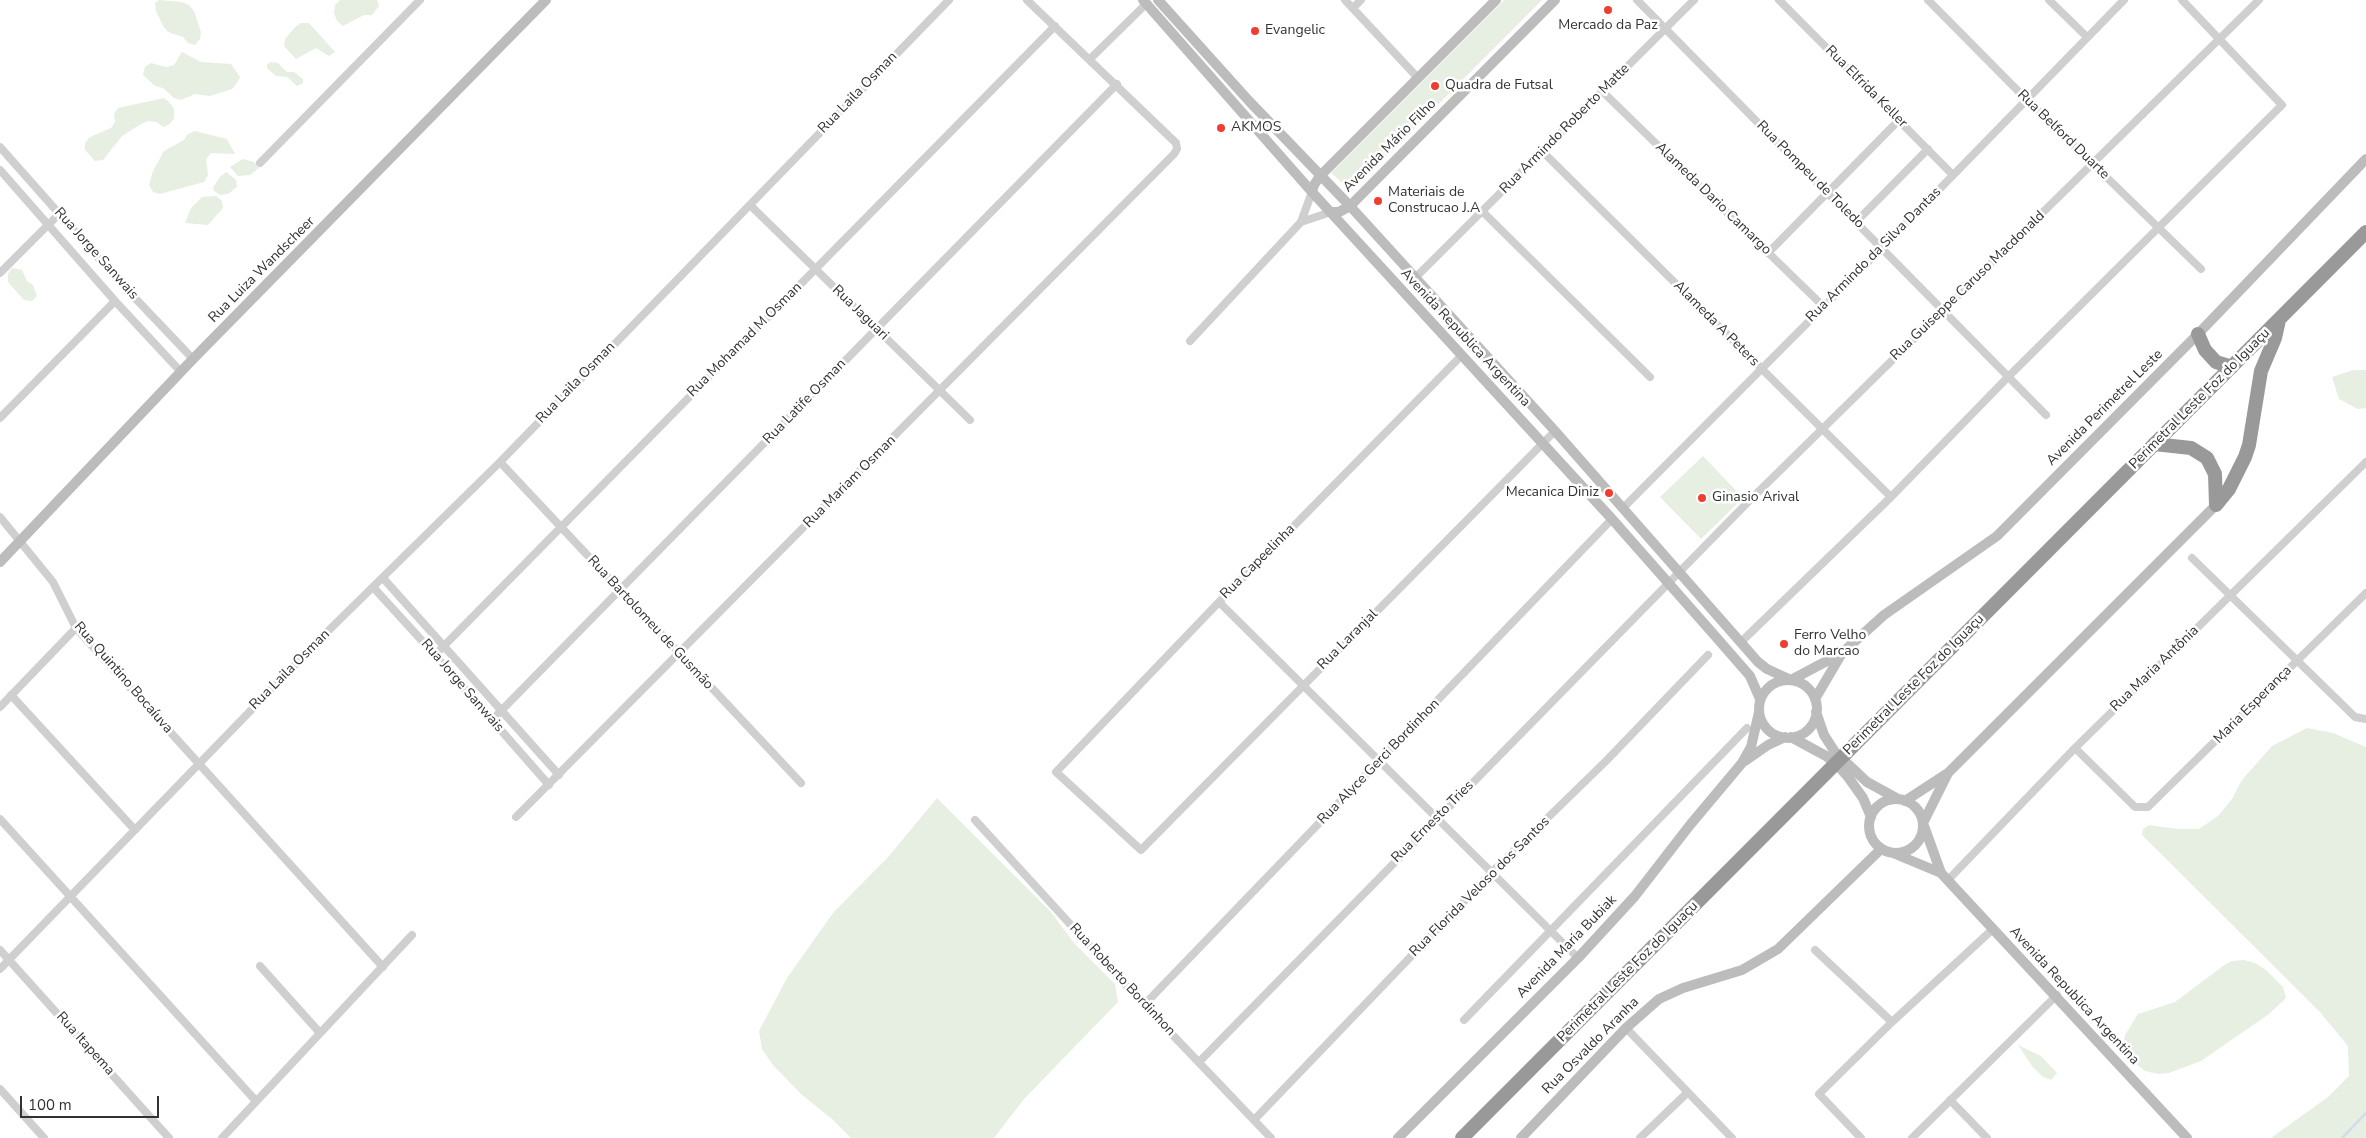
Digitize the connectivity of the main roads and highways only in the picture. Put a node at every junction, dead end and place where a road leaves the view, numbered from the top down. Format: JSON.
{"nodes":[{"id":1,"x":2366,"y":232,"type":"edge"},
{"id":2,"x":2279,"y":320,"type":"junction"},
{"id":3,"x":2198,"y":334,"type":"road end"},
{"id":4,"x":2232,"y":367,"type":"junction"},
{"id":5,"x":2154,"y":444,"type":"junction"},
{"id":6,"x":1462,"y":1138,"type":"edge"}],
"edges":[{"from":1,"to":2,"type":"highway","name":"Perimetral Leste Foz do Iguaçu"},
{"from":2,"to":4,"type":"highway","name":"Perimetral Leste Foz do Iguaçu"},
{"from":2,"to":5,"type":"highway"},
{"from":3,"to":4,"type":"highway"},
{"from":4,"to":5,"type":"highway","name":"Perimetral Leste Foz do Iguaçu"},
{"from":5,"to":6,"type":"highway","name":"Perimetral Leste Foz do Iguaçu"}]}
